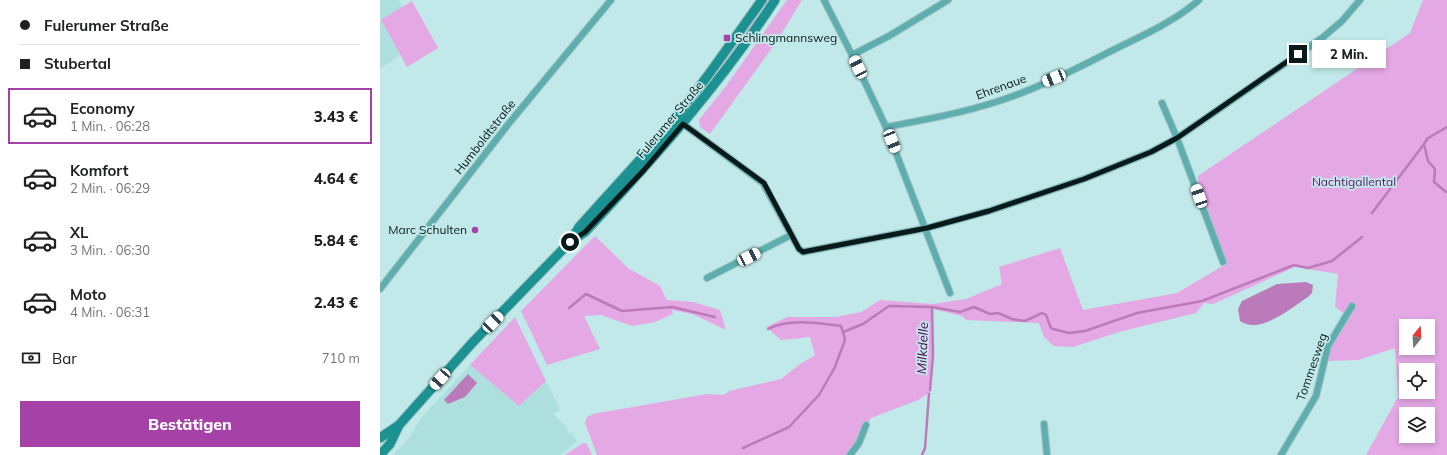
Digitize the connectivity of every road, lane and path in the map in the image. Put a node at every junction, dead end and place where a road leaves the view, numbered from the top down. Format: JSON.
{"nodes":[{"id":1,"x":611,"y":0,"type":"edge"},
{"id":2,"x":762,"y":0,"type":"edge"},
{"id":3,"x":774,"y":0,"type":"edge"},
{"id":4,"x":824,"y":0,"type":"edge"},
{"id":5,"x":948,"y":0,"type":"edge"},
{"id":6,"x":1199,"y":0,"type":"edge"},
{"id":7,"x":1360,"y":0,"type":"edge"},
{"id":8,"x":852,"y":55,"type":"junction"},
{"id":9,"x":1162,"y":103,"type":"dead end"},
{"id":10,"x":679,"y":121,"type":"junction"},
{"id":11,"x":886,"y":127,"type":"junction"},
{"id":12,"x":1177,"y":138,"type":"junction"},
{"id":13,"x":927,"y":228,"type":"junction"},
{"id":14,"x":791,"y":235,"type":"junction"},
{"id":15,"x":1224,"y":262,"type":"dead end"},
{"id":16,"x":707,"y":278,"type":"dead end"},
{"id":17,"x":380,"y":289,"type":"edge"},
{"id":18,"x":950,"y":293,"type":"dead end"},
{"id":19,"x":1352,"y":306,"type":"dead end"},
{"id":20,"x":1044,"y":424,"type":"dead end"},
{"id":21,"x":399,"y":425,"type":"junction"},
{"id":22,"x":866,"y":425,"type":"dead end"},
{"id":23,"x":380,"y":438,"type":"edge"},
{"id":24,"x":380,"y":455,"type":"edge"},
{"id":25,"x":850,"y":455,"type":"edge"},
{"id":26,"x":1047,"y":455,"type":"edge"},
{"id":27,"x":1281,"y":455,"type":"edge"}],
"edges":[{"from":1,"to":17,"type":"street","name":"Humboldtstraße"},
{"from":2,"to":10,"type":"main road","name":"Fulerumer Straße"},
{"from":3,"to":10,"type":"main road","name":"Fulerumer Straße"},
{"from":4,"to":8,"type":"street"},
{"from":5,"to":8,"type":"street"},
{"from":6,"to":11,"type":"street","name":"Ehrenaue"},
{"from":7,"to":12,"type":"street"},
{"from":8,"to":11,"type":"street"},
{"from":9,"to":12,"type":"street"},
{"from":10,"to":14,"type":"street"},
{"from":10,"to":21,"type":"main road","name":"Fulerumer Straße"},
{"from":11,"to":13,"type":"street"},
{"from":12,"to":13,"type":"street"},
{"from":12,"to":15,"type":"street"},
{"from":13,"to":14,"type":"street"},
{"from":13,"to":18,"type":"street"},
{"from":14,"to":16,"type":"street"},
{"from":19,"to":27,"type":"street","name":"Tommesweg"},
{"from":20,"to":26,"type":"street"},
{"from":21,"to":23,"type":"main road","name":"Fulerumer Straße"},
{"from":21,"to":24,"type":"main road","name":"Fulerumer Straße"},
{"from":22,"to":25,"type":"street"}]}
